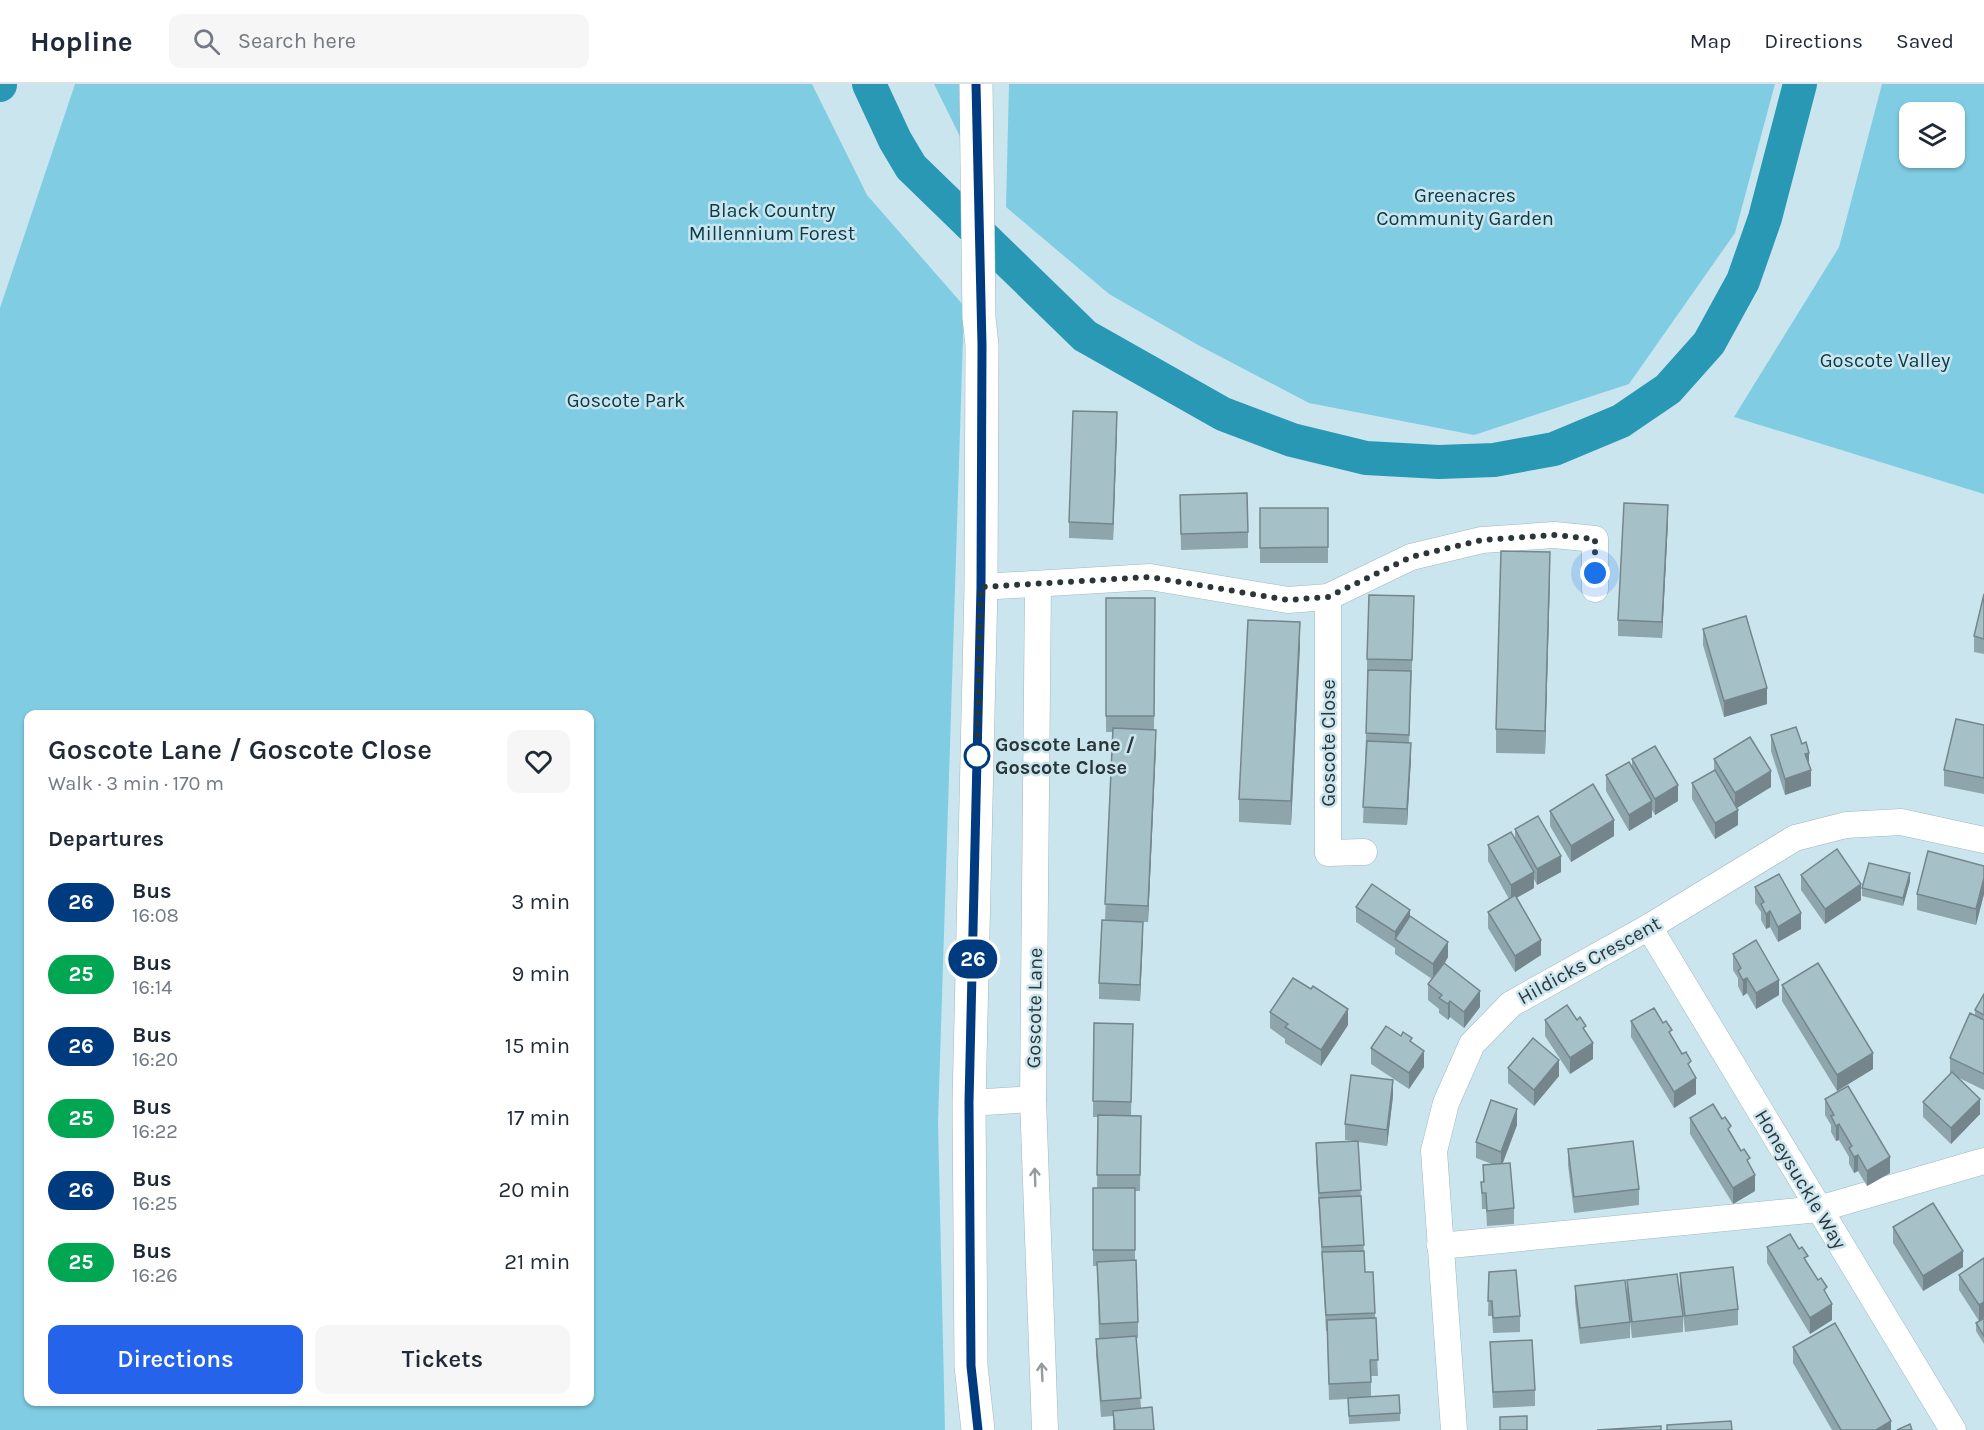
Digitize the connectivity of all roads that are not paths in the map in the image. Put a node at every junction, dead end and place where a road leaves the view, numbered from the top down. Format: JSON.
{"nodes":[{"id":1,"x":976,"y":84,"type":"edge"},
{"id":2,"x":1038,"y":585,"type":"junction"},
{"id":3,"x":981,"y":587,"type":"junction"},
{"id":4,"x":1595,"y":589,"type":"dead end"},
{"id":5,"x":1328,"y":597,"type":"junction"},
{"id":6,"x":1984,"y":840,"type":"edge"},
{"id":7,"x":1364,"y":852,"type":"dead end"},
{"id":8,"x":1649,"y":927,"type":"junction"},
{"id":9,"x":1033,"y":1099,"type":"junction"},
{"id":10,"x":969,"y":1102,"type":"junction"},
{"id":11,"x":1984,"y":1161,"type":"edge"},
{"id":12,"x":1819,"y":1209,"type":"junction"},
{"id":13,"x":1440,"y":1246,"type":"junction"},
{"id":14,"x":978,"y":1430,"type":"edge"},
{"id":15,"x":1045,"y":1430,"type":"edge"},
{"id":16,"x":1454,"y":1430,"type":"edge"},
{"id":17,"x":1953,"y":1430,"type":"edge"}],
"edges":[{"from":1,"to":3,"type":"street"},
{"from":2,"to":3,"type":"street"},
{"from":2,"to":5,"type":"street"},
{"from":2,"to":9,"type":"street","name":"Goscote Lane"},
{"from":3,"to":10,"type":"street"},
{"from":4,"to":5,"type":"street"},
{"from":5,"to":7,"type":"street","name":"Goscote Close"},
{"from":6,"to":8,"type":"street","name":"Hildicks Crescent"},
{"from":8,"to":12,"type":"street","name":"Honeysuckle Way"},
{"from":8,"to":13,"type":"street","name":"Hildicks Crescent"},
{"from":9,"to":10,"type":"street"},
{"from":15,"to":9,"type":"street","name":"Goscote Lane","one_way":true},
{"from":10,"to":14,"type":"street"},
{"from":11,"to":12,"type":"street"},
{"from":12,"to":13,"type":"street"},
{"from":12,"to":17,"type":"street","name":"Honeysuckle Way"},
{"from":13,"to":16,"type":"street","name":"Hildicks Crescent"}]}
